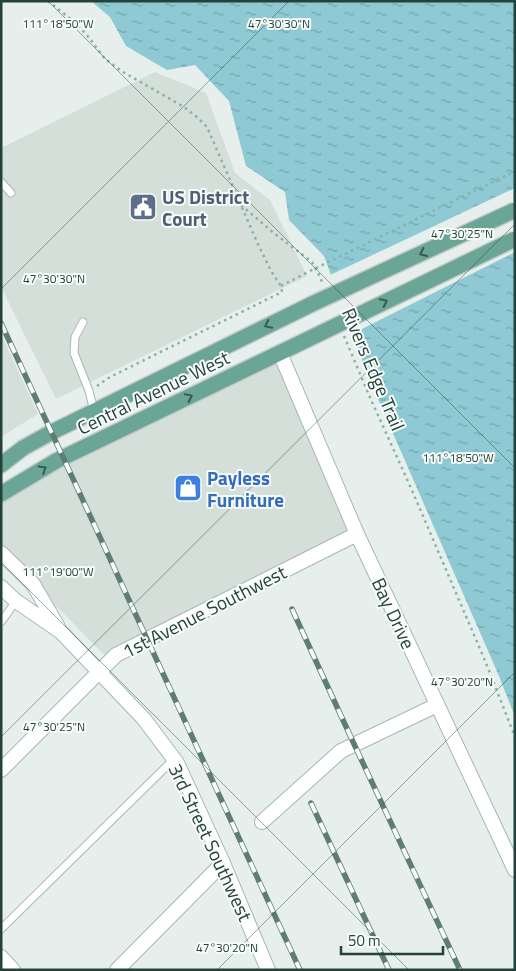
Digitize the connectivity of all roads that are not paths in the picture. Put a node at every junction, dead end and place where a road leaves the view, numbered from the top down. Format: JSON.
{"nodes":[{"id":1,"x":1,"y":182,"type":"edge"},
{"id":2,"x":11,"y":193,"type":"dead end"},
{"id":3,"x":515,"y":210,"type":"edge"},
{"id":4,"x":515,"y":239,"type":"edge"},
{"id":5,"x":83,"y":322,"type":"dead end"},
{"id":6,"x":280,"y":353,"type":"junction"},
{"id":7,"x":94,"y":411,"type":"junction"},
{"id":8,"x":23,"y":448,"type":"junction"},
{"id":9,"x":1,"y":456,"type":"edge"},
{"id":10,"x":1,"y":465,"type":"edge"},
{"id":11,"x":1,"y":494,"type":"edge"},
{"id":12,"x":357,"y":534,"type":"junction"},
{"id":13,"x":1,"y":553,"type":"edge"},
{"id":14,"x":1,"y":587,"type":"edge"},
{"id":15,"x":16,"y":601,"type":"junction"},
{"id":16,"x":1,"y":622,"type":"edge"},
{"id":17,"x":62,"y":632,"type":"junction"},
{"id":18,"x":100,"y":671,"type":"junction"},
{"id":19,"x":437,"y":706,"type":"junction"},
{"id":20,"x":174,"y":760,"type":"junction"},
{"id":21,"x":1,"y":770,"type":"edge"},
{"id":22,"x":262,"y":822,"type":"dead end"},
{"id":23,"x":223,"y":863,"type":"junction"},
{"id":24,"x":515,"y":870,"type":"edge"},
{"id":25,"x":1,"y":929,"type":"edge"},
{"id":26,"x":1,"y":958,"type":"edge"},
{"id":27,"x":14,"y":970,"type":"edge"},
{"id":28,"x":116,"y":970,"type":"edge"},
{"id":29,"x":268,"y":970,"type":"edge"}],
"edges":[{"from":1,"to":2,"type":"lane"},
{"from":3,"to":7,"type":"main road","name":"Central Avenue West","one_way":true,"bridge":true},
{"from":6,"to":4,"type":"main road","name":"Central Avenue West","one_way":true,"bridge":true},
{"from":5,"to":7,"type":"lane"},
{"from":11,"to":6,"type":"main road","name":"Central Avenue West","one_way":true},
{"from":6,"to":12,"type":"street","name":"Bay Drive"},
{"from":7,"to":8,"type":"main road","name":"Central Avenue West"},
{"from":8,"to":9,"type":"main road"},
{"from":8,"to":10,"type":"main road","name":"Central Avenue West"},
{"from":12,"to":18,"type":"street","name":"1st Avenue Southwest"},
{"from":12,"to":19,"type":"street","name":"Bay Drive"},
{"from":13,"to":17,"type":"street","name":"3rd Street Southwest"},
{"from":14,"to":15,"type":"street","name":"3rd Street Southwest"},
{"from":15,"to":16,"type":"lane"},
{"from":15,"to":17,"type":"street","name":"3rd Street Southwest"},
{"from":17,"to":18,"type":"street","name":"3rd Street Southwest"},
{"from":18,"to":20,"type":"street","name":"3rd Street Southwest"},
{"from":18,"to":21,"type":"street","name":"1st Avenue Southwest"},
{"from":19,"to":22,"type":"street"},
{"from":19,"to":24,"type":"street","name":"Bay Drive"},
{"from":20,"to":23,"type":"street","name":"3rd Street Southwest"},
{"from":20,"to":25,"type":"lane"},
{"from":23,"to":28,"type":"street"},
{"from":23,"to":29,"type":"street","name":"3rd Street Southwest"},
{"from":26,"to":27,"type":"street"}]}
